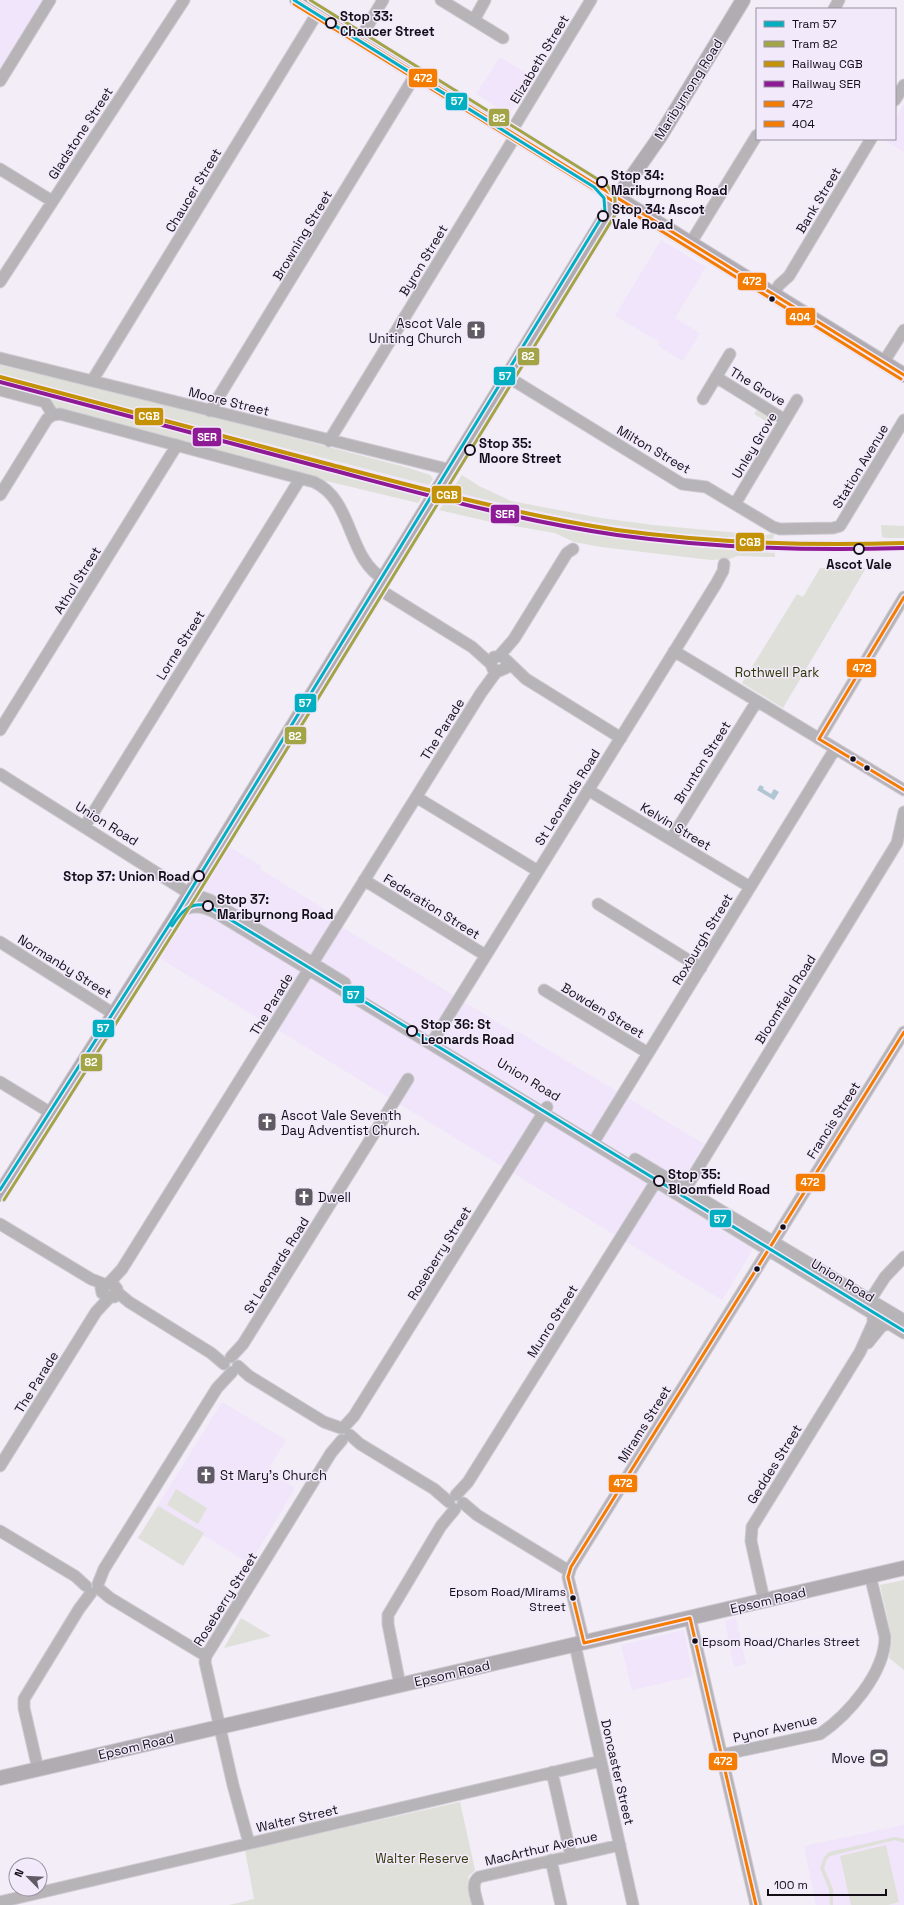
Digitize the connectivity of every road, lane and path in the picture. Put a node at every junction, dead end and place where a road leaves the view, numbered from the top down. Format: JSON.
{"nodes":[{"id":1,"x":50,"y":0,"type":"edge"},
{"id":2,"x":184,"y":0,"type":"edge"},
{"id":3,"x":297,"y":0,"type":"edge"},
{"id":4,"x":384,"y":0,"type":"edge"},
{"id":5,"x":441,"y":0,"type":"edge"},
{"id":6,"x":486,"y":0,"type":"edge"},
{"id":7,"x":591,"y":0,"type":"edge"},
{"id":8,"x":733,"y":0,"type":"edge"},
{"id":9,"x":743,"y":0,"type":"edge"},
{"id":10,"x":318,"y":12,"type":"junction"},
{"id":11,"x":474,"y":20,"type":"junction"},
{"id":12,"x":503,"y":38,"type":"dead end"},
{"id":13,"x":360,"y":39,"type":"junction"},
{"id":14,"x":416,"y":74,"type":"junction"},
{"id":15,"x":0,"y":81,"type":"edge"},
{"id":16,"x":904,"y":85,"type":"edge"},
{"id":17,"x":896,"y":98,"type":"edge"},
{"id":18,"x":513,"y":134,"type":"junction"},
{"id":19,"x":756,"y":137,"type":"edge"},
{"id":20,"x":870,"y":140,"type":"edge"},
{"id":21,"x":0,"y":169,"type":"edge"},
{"id":22,"x":630,"y":177,"type":"junction"},
{"id":23,"x":617,"y":198,"type":"junction"},
{"id":24,"x":52,"y":201,"type":"junction"},
{"id":25,"x":690,"y":244,"type":"junction"},
{"id":26,"x":0,"y":282,"type":"edge"},
{"id":27,"x":776,"y":297,"type":"junction"},
{"id":28,"x":904,"y":330,"type":"edge"},
{"id":29,"x":730,"y":354,"type":"dead end"},
{"id":30,"x":0,"y":358,"type":"edge"},
{"id":31,"x":884,"y":363,"type":"junction"},
{"id":32,"x":904,"y":375,"type":"edge"},
{"id":33,"x":508,"y":377,"type":"junction"},
{"id":34,"x":716,"y":377,"type":"junction"},
{"id":35,"x":92,"y":381,"type":"junction"},
{"id":36,"x":0,"y":390,"type":"edge"},
{"id":37,"x":702,"y":399,"type":"dead end"},
{"id":38,"x":797,"y":400,"type":"dead end"},
{"id":39,"x":210,"y":411,"type":"junction"},
{"id":40,"x":53,"y":415,"type":"junction"},
{"id":41,"x":785,"y":420,"type":"junction"},
{"id":42,"x":904,"y":420,"type":"edge"},
{"id":43,"x":329,"y":441,"type":"junction"},
{"id":44,"x":176,"y":445,"type":"junction"},
{"id":45,"x":447,"y":476,"type":"junction"},
{"id":46,"x":300,"y":479,"type":"junction"},
{"id":47,"x":0,"y":495,"type":"edge"},
{"id":48,"x":734,"y":504,"type":"junction"},
{"id":49,"x":840,"y":526,"type":"joint"},
{"id":50,"x":573,"y":549,"type":"dead end"},
{"id":51,"x":724,"y":564,"type":"dead end"},
{"id":52,"x":380,"y":584,"type":"junction"},
{"id":53,"x":904,"y":597,"type":"edge"},
{"id":54,"x":674,"y":651,"type":"junction"},
{"id":55,"x":499,"y":663,"type":"junction"},
{"id":56,"x":756,"y":701,"type":"junction"},
{"id":57,"x":0,"y":730,"type":"edge"},
{"id":58,"x":621,"y":738,"type":"junction"},
{"id":59,"x":819,"y":739,"type":"junction"},
{"id":60,"x":835,"y":749,"type":"junction"},
{"id":61,"x":3,"y":775,"type":"edge"},
{"id":62,"x":588,"y":790,"type":"junction"},
{"id":63,"x":904,"y":790,"type":"edge"},
{"id":64,"x":416,"y":797,"type":"junction"},
{"id":65,"x":904,"y":812,"type":"edge"},
{"id":66,"x":85,"y":826,"type":"junction"},
{"id":67,"x":671,"y":839,"type":"junction"},
{"id":68,"x":538,"y":871,"type":"junction"},
{"id":69,"x":364,"y":880,"type":"junction"},
{"id":70,"x":750,"y":887,"type":"junction"},
{"id":71,"x":200,"y":894,"type":"junction"},
{"id":72,"x":598,"y":904,"type":"dead end"},
{"id":73,"x":179,"y":911,"type":"junction"},
{"id":74,"x":216,"y":913,"type":"junction"},
{"id":75,"x":0,"y":942,"type":"edge"},
{"id":76,"x":486,"y":955,"type":"junction"},
{"id":77,"x":311,"y":966,"type":"junction"},
{"id":78,"x":701,"y":968,"type":"junction"},
{"id":79,"x":544,"y":990,"type":"dead end"},
{"id":80,"x":114,"y":1014,"type":"junction"},
{"id":81,"x":904,"y":1032,"type":"edge"},
{"id":82,"x":433,"y":1041,"type":"junction"},
{"id":83,"x":648,"y":1053,"type":"junction"},
{"id":84,"x":408,"y":1079,"type":"dead end"},
{"id":85,"x":0,"y":1082,"type":"edge"},
{"id":86,"x":546,"y":1110,"type":"junction"},
{"id":87,"x":51,"y":1114,"type":"junction"},
{"id":88,"x":595,"y":1140,"type":"junction"},
{"id":89,"x":658,"y":1178,"type":"junction"},
{"id":90,"x":683,"y":1193,"type":"junction"},
{"id":91,"x":0,"y":1194,"type":"edge"},
{"id":92,"x":0,"y":1224,"type":"edge"},
{"id":93,"x":771,"y":1246,"type":"junction"},
{"id":94,"x":904,"y":1257,"type":"edge"},
{"id":95,"x":109,"y":1290,"type":"junction"},
{"id":96,"x":871,"y":1307,"type":"junction"},
{"id":97,"x":891,"y":1319,"type":"junction"},
{"id":98,"x":904,"y":1320,"type":"edge"},
{"id":99,"x":904,"y":1333,"type":"edge"},
{"id":100,"x":860,"y":1352,"type":"junction"},
{"id":101,"x":231,"y":1365,"type":"junction"},
{"id":102,"x":343,"y":1434,"type":"junction"},
{"id":103,"x":0,"y":1466,"type":"edge"},
{"id":104,"x":456,"y":1502,"type":"junction"},
{"id":105,"x":0,"y":1530,"type":"edge"},
{"id":106,"x":904,"y":1568,"type":"edge"},
{"id":107,"x":569,"y":1571,"type":"junction"},
{"id":108,"x":870,"y":1576,"type":"junction"},
{"id":109,"x":92,"y":1587,"type":"junction"},
{"id":110,"x":764,"y":1600,"type":"junction"},
{"id":111,"x":690,"y":1618,"type":"junction"},
{"id":112,"x":579,"y":1644,"type":"junction"},
{"id":113,"x":206,"y":1656,"type":"junction"},
{"id":114,"x":400,"y":1685,"type":"junction"},
{"id":115,"x":220,"y":1727,"type":"junction"},
{"id":116,"x":721,"y":1755,"type":"junction"},
{"id":117,"x":601,"y":1761,"type":"junction"},
{"id":118,"x":38,"y":1769,"type":"junction"},
{"id":119,"x":552,"y":1772,"type":"junction"},
{"id":120,"x":0,"y":1778,"type":"edge"},
{"id":121,"x":249,"y":1843,"type":"junction"},
{"id":122,"x":620,"y":1845,"type":"junction"},
{"id":123,"x":571,"y":1856,"type":"junction"},
{"id":124,"x":551,"y":1860,"type":"junction"},
{"id":125,"x":0,"y":1902,"type":"edge"},
{"id":126,"x":478,"y":1905,"type":"edge"},
{"id":127,"x":561,"y":1905,"type":"edge"},
{"id":128,"x":633,"y":1905,"type":"edge"},
{"id":129,"x":756,"y":1905,"type":"edge"}],
"edges":[{"from":1,"to":15,"type":"street"},
{"from":2,"to":24,"type":"street","name":"Gladstone Street"},
{"from":3,"to":10,"type":"main road"},
{"from":4,"to":13,"type":"street"},
{"from":5,"to":11,"type":"street"},
{"from":6,"to":11,"type":"street"},
{"from":7,"to":18,"type":"street","name":"Elizabeth Street"},
{"from":8,"to":22,"type":"main road","name":"Maribyrnong Road"},
{"from":9,"to":22,"type":"main road","name":"Maribyrnong Road"},
{"from":10,"to":13,"type":"main road"},
{"from":10,"to":35,"type":"street","name":"Chaucer Street"},
{"from":11,"to":12,"type":"street"},
{"from":13,"to":14,"type":"main road"},
{"from":14,"to":18,"type":"main road"},
{"from":14,"to":39,"type":"street","name":"Browning Street"},
{"from":16,"to":17,"type":"street"},
{"from":18,"to":23,"type":"main road"},
{"from":18,"to":43,"type":"street","name":"Byron Street"},
{"from":19,"to":25,"type":"street"},
{"from":20,"to":27,"type":"street","name":"Bank Street"},
{"from":21,"to":24,"type":"street"},
{"from":22,"to":23,"type":"main road","name":"Maribyrnong Road"},
{"from":23,"to":25,"type":"main road"},
{"from":23,"to":33,"type":"main road","name":"Maribyrnong Road"},
{"from":24,"to":26,"type":"street","name":"Gladstone Street"},
{"from":25,"to":27,"type":"main road"},
{"from":27,"to":31,"type":"main road"},
{"from":28,"to":31,"type":"street"},
{"from":29,"to":34,"type":"street","name":"The Grove"},
{"from":30,"to":35,"type":"street","name":"Moore Street"},
{"from":31,"to":32,"type":"main road"},
{"from":33,"to":45,"type":"main road","name":"Maribyrnong Road"},
{"from":33,"to":48,"type":"street","name":"Milton Street"},
{"from":34,"to":37,"type":"street","name":"The Grove"},
{"from":34,"to":41,"type":"street","name":"The Grove"},
{"from":35,"to":39,"type":"street","name":"Moore Street"},
{"from":36,"to":40,"type":"street"},
{"from":38,"to":41,"type":"street","name":"Unley Grove"},
{"from":39,"to":43,"type":"street","name":"Moore Street"},
{"from":40,"to":44,"type":"street"},
{"from":40,"to":47,"type":"street"},
{"from":41,"to":48,"type":"street","name":"Unley Grove"},
{"from":42,"to":49,"type":"street","name":"Station Avenue"},
{"from":43,"to":45,"type":"street","name":"Moore Street"},
{"from":44,"to":46,"type":"street"},
{"from":44,"to":57,"type":"street","name":"Athol Street"},
{"from":45,"to":52,"type":"main road","name":"Maribyrnong Road"},
{"from":46,"to":52,"type":"street"},
{"from":46,"to":66,"type":"street","name":"Lorne Street"},
{"from":48,"to":49,"type":"street","name":"Milton Street"},
{"from":50,"to":55,"type":"street","name":"The Parade"},
{"from":51,"to":54,"type":"street","name":"St Leonards Road"},
{"from":52,"to":55,"type":"street"},
{"from":52,"to":71,"type":"main road","name":"Maribyrnong Road"},
{"from":53,"to":59,"type":"street"},
{"from":54,"to":56,"type":"street"},
{"from":54,"to":58,"type":"street","name":"St Leonards Road"},
{"from":55,"to":58,"type":"street"},
{"from":55,"to":64,"type":"street","name":"The Parade"},
{"from":56,"to":59,"type":"street"},
{"from":56,"to":67,"type":"street","name":"Brunton Street"},
{"from":58,"to":62,"type":"street","name":"St Leonards Road"},
{"from":59,"to":60,"type":"street"},
{"from":60,"to":63,"type":"street"},
{"from":60,"to":70,"type":"street","name":"Roxburgh Street"},
{"from":61,"to":66,"type":"street","name":"Union Road"},
{"from":62,"to":67,"type":"street","name":"Kelvin Street"},
{"from":62,"to":68,"type":"street","name":"St Leonards Road"},
{"from":64,"to":68,"type":"street"},
{"from":64,"to":69,"type":"street","name":"The Parade"},
{"from":65,"to":90,"type":"street","name":"Bloomfield Road"},
{"from":66,"to":71,"type":"street","name":"Union Road"},
{"from":67,"to":70,"type":"street","name":"Kelvin Street"},
{"from":68,"to":76,"type":"street","name":"St Leonards Road"},
{"from":69,"to":76,"type":"street","name":"Federation Street"},
{"from":69,"to":77,"type":"street","name":"The Parade"},
{"from":70,"to":78,"type":"street","name":"Roxburgh Street"},
{"from":71,"to":73,"type":"main road","name":"Maribyrnong Road"},
{"from":71,"to":74,"type":"street","name":"Union Road"},
{"from":71,"to":77,"type":"street","name":"Union Road"},
{"from":72,"to":78,"type":"street"},
{"from":73,"to":74,"type":"street","name":"Union Road"},
{"from":73,"to":80,"type":"main road","name":"Maribyrnong Road"},
{"from":74,"to":77,"type":"street","name":"Union Road"},
{"from":75,"to":80,"type":"street","name":"Normanby Street"},
{"from":76,"to":82,"type":"street","name":"St Leonards Road"},
{"from":77,"to":82,"type":"street","name":"Union Road"},
{"from":77,"to":95,"type":"street","name":"The Parade"},
{"from":78,"to":83,"type":"street","name":"Roxburgh Street"},
{"from":79,"to":83,"type":"street","name":"Bowden Street"},
{"from":80,"to":87,"type":"main road","name":"Maribyrnong Road"},
{"from":81,"to":93,"type":"street","name":"Francis Street"},
{"from":82,"to":86,"type":"street","name":"Union Road"},
{"from":83,"to":88,"type":"street","name":"Roxburgh Street"},
{"from":84,"to":101,"type":"street","name":"St Leonards Road"},
{"from":85,"to":87,"type":"street"},
{"from":86,"to":88,"type":"street","name":"Union Road"},
{"from":86,"to":102,"type":"street","name":"Roseberry Street"},
{"from":87,"to":91,"type":"main road","name":"Maribyrnong Road"},
{"from":88,"to":89,"type":"street","name":"Union Road"},
{"from":89,"to":90,"type":"street","name":"Union Road"},
{"from":89,"to":104,"type":"street","name":"Munro Street"},
{"from":90,"to":93,"type":"street","name":"Union Road"},
{"from":92,"to":95,"type":"street"},
{"from":93,"to":96,"type":"street","name":"Union Road"},
{"from":93,"to":107,"type":"street","name":"Mirams Street"},
{"from":94,"to":96,"type":"street"},
{"from":95,"to":101,"type":"street"},
{"from":95,"to":103,"type":"street","name":"The Parade"},
{"from":96,"to":97,"type":"street","name":"Union Road"},
{"from":96,"to":100,"type":"street","name":"Geddes Street"},
{"from":97,"to":98,"type":"street","name":"Union Road"},
{"from":97,"to":99,"type":"street","name":"Union Road"},
{"from":97,"to":100,"type":"street","name":"Geddes Street"},
{"from":100,"to":110,"type":"street","name":"Geddes Street"},
{"from":101,"to":102,"type":"street"},
{"from":101,"to":109,"type":"street","name":"St Leonards Road"},
{"from":102,"to":104,"type":"street"},
{"from":102,"to":113,"type":"street","name":"Roseberry Street"},
{"from":104,"to":107,"type":"street"},
{"from":104,"to":114,"type":"street","name":"Munro Street"},
{"from":105,"to":109,"type":"street"},
{"from":106,"to":108,"type":"main road","name":"Epsom Road"},
{"from":107,"to":112,"type":"street"},
{"from":108,"to":110,"type":"main road","name":"Epsom Road"},
{"from":108,"to":116,"type":"street","name":"Pynor Avenue"},
{"from":109,"to":113,"type":"street"},
{"from":109,"to":118,"type":"street","name":"St Leonards Road"},
{"from":110,"to":111,"type":"main road","name":"Epsom Road"},
{"from":111,"to":112,"type":"main road","name":"Epsom Road"},
{"from":111,"to":116,"type":"street"},
{"from":112,"to":114,"type":"main road","name":"Epsom Road"},
{"from":112,"to":117,"type":"street","name":"Doncaster Street"},
{"from":113,"to":115,"type":"street","name":"Roseberry Street"},
{"from":114,"to":115,"type":"main road","name":"Epsom Road"},
{"from":115,"to":118,"type":"main road","name":"Epsom Road"},
{"from":115,"to":121,"type":"street","name":"Roseberry Street"},
{"from":116,"to":129,"type":"street"},
{"from":117,"to":119,"type":"street","name":"Walter Street"},
{"from":117,"to":122,"type":"street","name":"Doncaster Street"},
{"from":118,"to":120,"type":"main road","name":"Epsom Road"},
{"from":119,"to":121,"type":"street","name":"Walter Street"},
{"from":119,"to":123,"type":"street"},
{"from":121,"to":125,"type":"street","name":"Walter Street"},
{"from":122,"to":123,"type":"street","name":"MacArthur Avenue"},
{"from":122,"to":128,"type":"street","name":"Doncaster Street"},
{"from":123,"to":124,"type":"street","name":"MacArthur Avenue"},
{"from":124,"to":126,"type":"street","name":"MacArthur Avenue"},
{"from":124,"to":127,"type":"street"}]}
